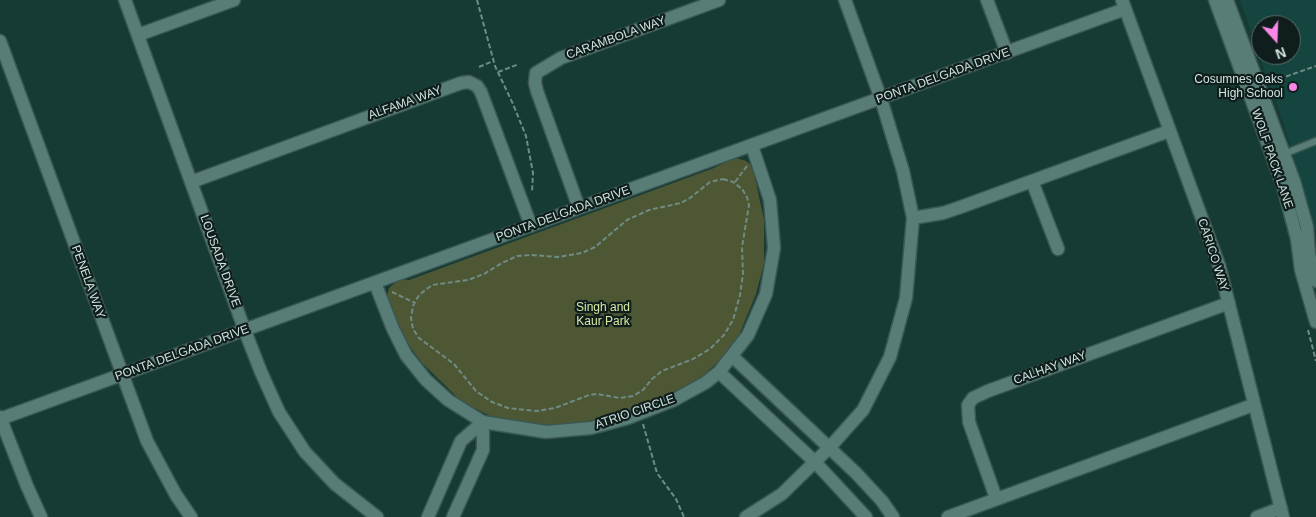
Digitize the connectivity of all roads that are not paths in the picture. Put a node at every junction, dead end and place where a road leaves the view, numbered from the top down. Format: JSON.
{"nodes":[{"id":1,"x":125,"y":0,"type":"edge"},
{"id":2,"x":234,"y":0,"type":"edge"},
{"id":3,"x":719,"y":0,"type":"edge"},
{"id":4,"x":845,"y":0,"type":"edge"},
{"id":5,"x":987,"y":0,"type":"edge"},
{"id":6,"x":1215,"y":0,"type":"edge"},
{"id":7,"x":1227,"y":0,"type":"edge"},
{"id":8,"x":1124,"y":4,"type":"edge"},
{"id":9,"x":138,"y":35,"type":"junction"},
{"id":10,"x":0,"y":41,"type":"edge"},
{"id":11,"x":1007,"y":53,"type":"junction"},
{"id":12,"x":881,"y":99,"type":"junction"},
{"id":13,"x":1169,"y":131,"type":"junction"},
{"id":14,"x":1316,"y":142,"type":"edge"},
{"id":15,"x":752,"y":146,"type":"junction"},
{"id":16,"x":1284,"y":154,"type":"junction"},
{"id":17,"x":1032,"y":181,"type":"junction"},
{"id":18,"x":191,"y":182,"type":"junction"},
{"id":19,"x":579,"y":208,"type":"junction"},
{"id":20,"x":913,"y":218,"type":"junction"},
{"id":21,"x":531,"y":226,"type":"junction"},
{"id":22,"x":1058,"y":249,"type":"dead end"},
{"id":23,"x":1316,"y":281,"type":"edge"},
{"id":24,"x":375,"y":283,"type":"junction"},
{"id":25,"x":1229,"y":303,"type":"junction"},
{"id":26,"x":1314,"y":309,"type":"edge"},
{"id":27,"x":1311,"y":323,"type":"edge"},
{"id":28,"x":245,"y":331,"type":"junction"},
{"id":29,"x":732,"y":356,"type":"junction"},
{"id":30,"x":719,"y":372,"type":"junction"},
{"id":31,"x":122,"y":375,"type":"junction"},
{"id":32,"x":1253,"y":404,"type":"junction"},
{"id":33,"x":0,"y":418,"type":"edge"},
{"id":34,"x":483,"y":422,"type":"junction"},
{"id":35,"x":830,"y":447,"type":"junction"},
{"id":36,"x":815,"y":462,"type":"junction"},
{"id":37,"x":996,"y":498,"type":"junction"},
{"id":38,"x":1282,"y":513,"type":"edge"},
{"id":39,"x":42,"y":517,"type":"edge"},
{"id":40,"x":191,"y":517,"type":"edge"},
{"id":41,"x":378,"y":517,"type":"edge"},
{"id":42,"x":428,"y":517,"type":"edge"},
{"id":43,"x":453,"y":517,"type":"edge"},
{"id":44,"x":746,"y":517,"type":"edge"},
{"id":45,"x":866,"y":517,"type":"edge"},
{"id":46,"x":893,"y":517,"type":"edge"},
{"id":47,"x":948,"y":517,"type":"edge"},
{"id":48,"x":1257,"y":517,"type":"edge"}],
"edges":[{"from":1,"to":9,"type":"street","name":"LOUSADA DRIVE"},
{"from":2,"to":9,"type":"street"},
{"from":3,"to":19,"type":"street","name":"CARAMBOLA WAY"},
{"from":4,"to":12,"type":"street"},
{"from":5,"to":11,"type":"street"},
{"from":6,"to":26,"type":"street","name":"WOLF PACK LANE"},
{"from":7,"to":16,"type":"street","name":"WOLF PACK LANE"},
{"from":8,"to":11,"type":"street","name":"PONTA DELGADA DRIVE"},
{"from":8,"to":13,"type":"street","name":"CARICO WAY"},
{"from":9,"to":18,"type":"street","name":"LOUSADA DRIVE"},
{"from":10,"to":31,"type":"street","name":"PENELA WAY"},
{"from":11,"to":12,"type":"street","name":"PONTA DELGADA DRIVE"},
{"from":12,"to":15,"type":"street","name":"PONTA DELGADA DRIVE"},
{"from":12,"to":20,"type":"street"},
{"from":13,"to":17,"type":"street"},
{"from":13,"to":25,"type":"street","name":"CARICO WAY"},
{"from":14,"to":16,"type":"lane"},
{"from":15,"to":19,"type":"street","name":"PONTA DELGADA DRIVE"},
{"from":15,"to":29,"type":"street","name":"ATRIO CIRCLE"},
{"from":16,"to":23,"type":"street","name":"WOLF PACK LANE"},
{"from":17,"to":20,"type":"street"},
{"from":17,"to":22,"type":"street"},
{"from":18,"to":21,"type":"street","name":"ALFAMA WAY"},
{"from":18,"to":28,"type":"street","name":"LOUSADA DRIVE"},
{"from":19,"to":21,"type":"street","name":"PONTA DELGADA DRIVE"},
{"from":20,"to":35,"type":"street"},
{"from":21,"to":24,"type":"street","name":"PONTA DELGADA DRIVE"},
{"from":24,"to":28,"type":"street","name":"PONTA DELGADA DRIVE"},
{"from":24,"to":34,"type":"street","name":"ATRIO CIRCLE"},
{"from":25,"to":32,"type":"street","name":"CARICO WAY"},
{"from":25,"to":37,"type":"street","name":"CALHAY WAY"},
{"from":26,"to":27,"type":"street","name":"WOLF PACK LANE"},
{"from":28,"to":31,"type":"street","name":"PONTA DELGADA DRIVE"},
{"from":28,"to":41,"type":"street","name":"LOUSADA DRIVE"},
{"from":29,"to":30,"type":"street","name":"ATRIO CIRCLE"},
{"from":29,"to":35,"type":"street"},
{"from":30,"to":34,"type":"street","name":"ATRIO CIRCLE"},
{"from":30,"to":36,"type":"street"},
{"from":31,"to":33,"type":"street","name":"PONTA DELGADA DRIVE"},
{"from":31,"to":40,"type":"street","name":"PENELA WAY"},
{"from":32,"to":37,"type":"street"},
{"from":32,"to":38,"type":"street","name":"CARICO WAY"},
{"from":33,"to":39,"type":"street"},
{"from":34,"to":42,"type":"street"},
{"from":34,"to":43,"type":"street"},
{"from":35,"to":36,"type":"street"},
{"from":35,"to":46,"type":"street"},
{"from":36,"to":44,"type":"street"},
{"from":36,"to":45,"type":"street"},
{"from":37,"to":47,"type":"street"},
{"from":38,"to":48,"type":"street"}]}
